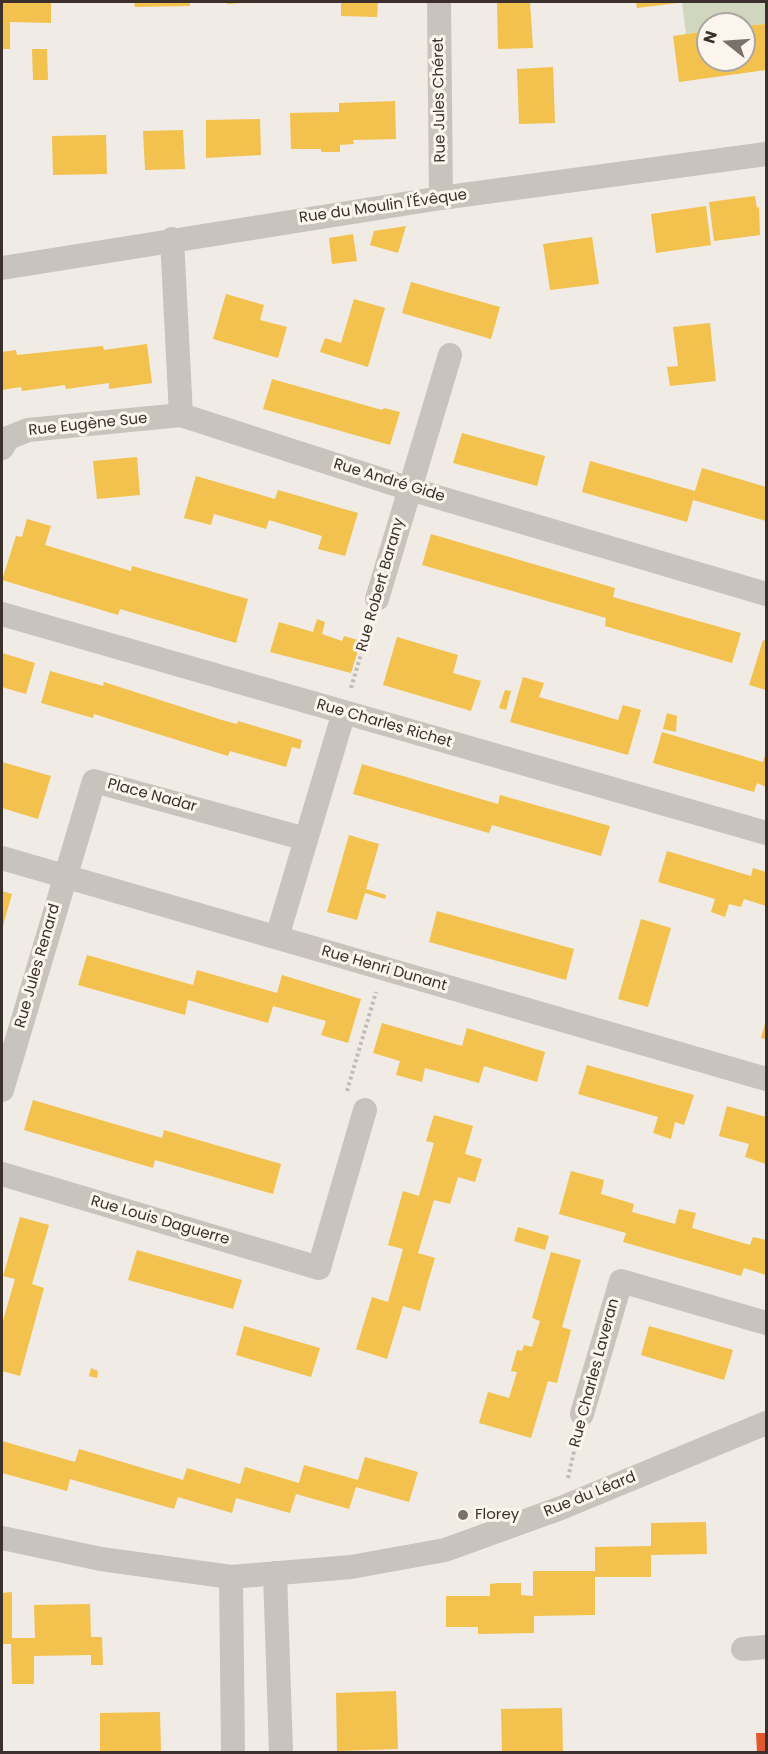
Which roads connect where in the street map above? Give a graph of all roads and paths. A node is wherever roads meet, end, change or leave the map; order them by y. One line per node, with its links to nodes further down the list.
1 (439, 2): 3 (street, Rue Jules Chéret)
2 (766, 154): 3 (street, Rue du Moulin l'Évêque)
3 (441, 198): 4 (street, Rue du Moulin l'Évêque)
4 (172, 239): 5 (street, Rue du Moulin l'Évêque); 7 (street)
5 (2, 268)
6 (450, 355): 9 (street, Rue Robert Barany)
7 (181, 415): 8 (street, Rue Eugène Sue); 9 (street, Rue André Gide)
8 (2, 448)
9 (410, 489): 10 (street, Rue André Gide); 11 (street, Rue Robert Barany)
10 (766, 594)
11 (377, 599): 13 (path, Rue Robert Barany)
12 (2, 614): 13 (street, Rue Charles Richet)
13 (344, 712): 14 (street, Rue Charles Richet); 15 (street)
14 (766, 833)
15 (306, 839): 17 (street, Place Nadar); 18 (street)
16 (2, 858): 17 (street, Rue Henri Dunant)
17 (64, 877): 18 (street, Rue Henri Dunant); 21 (street, Rue Jules Renard)
18 (277, 938): 19 (street, Rue Henri Dunant)
19 (383, 968): 20 (street, Rue Henri Dunant); 22 (path)
20 (766, 1079)
21 (2, 1090)
22 (365, 1110): 23 (street, Rue Louis Daguerre)
23 (2, 1174)
24 (766, 1323): 25 (street, Rue Charles Laveran)
25 (582, 1414): 27 (path, Rue Charles Laveran)
26 (766, 1423): 27 (street, Rue du Léard)
27 (561, 1508): 29 (street, Rue du Léard)
28 (2, 1538): 30 (street, Rue du Léard)
29 (275, 1573): 30 (street, Rue du Léard); 32 (street)
30 (231, 1577): 31 (street)
31 (233, 1752)
32 (281, 1752)

